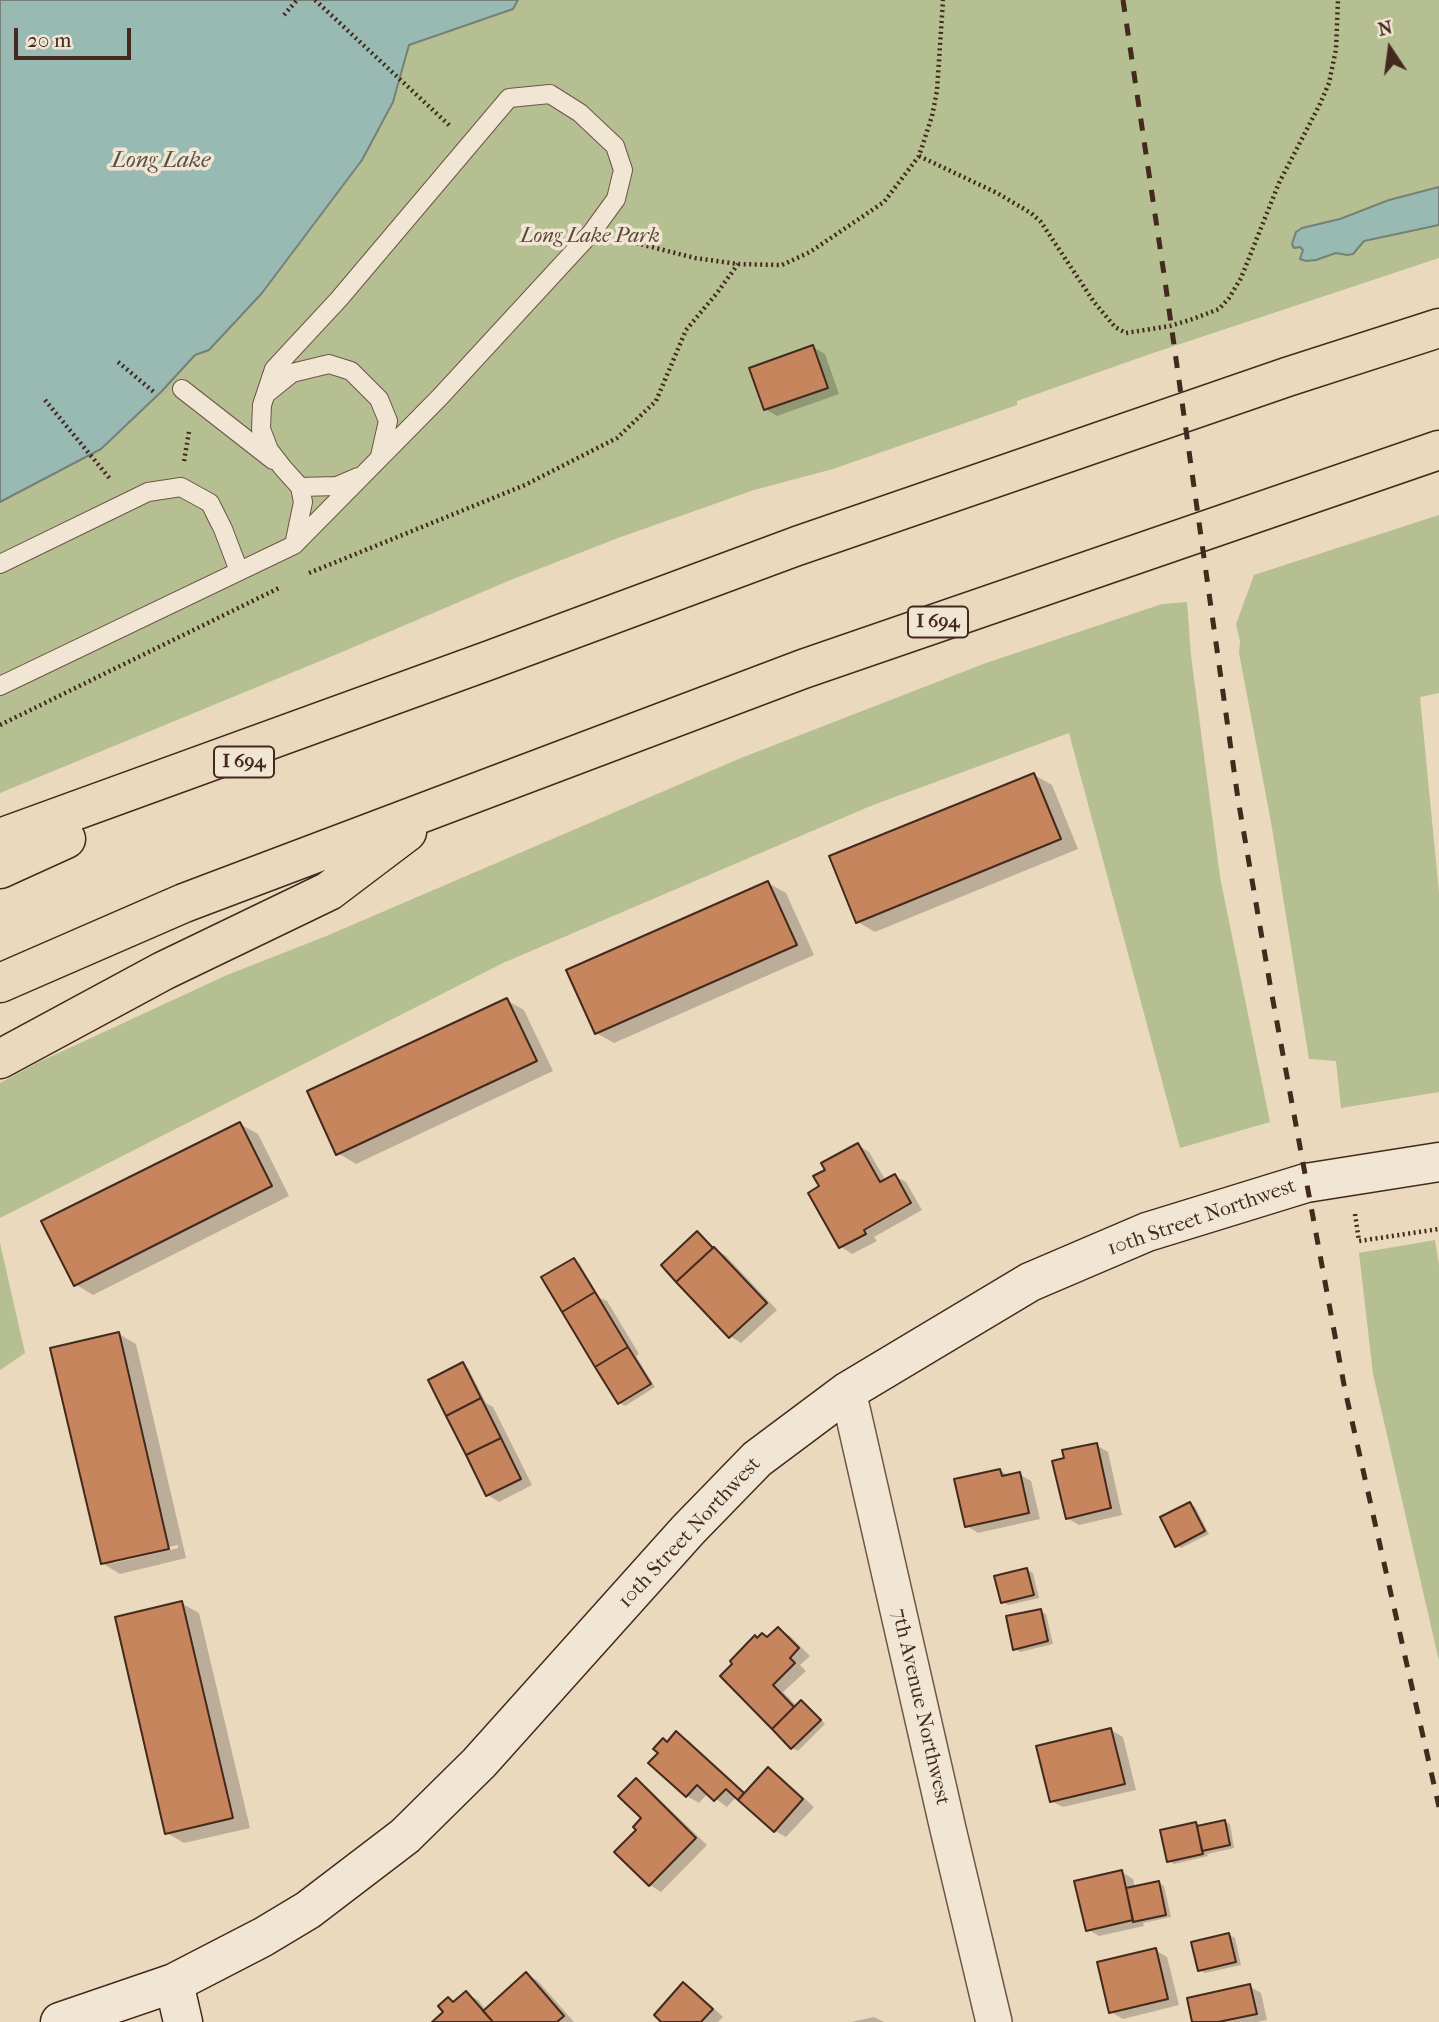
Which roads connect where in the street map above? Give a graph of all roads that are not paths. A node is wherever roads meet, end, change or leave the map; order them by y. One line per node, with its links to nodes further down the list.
1 (1439, 328): 11 (highway, I 694)
2 (182, 389): 6 (lane)
3 (264, 396): 5 (lane); 5 (lane); 6 (lane)
4 (1439, 450): 13 (highway, I 694)
5 (380, 458): 7 (lane); 8 (lane)
6 (283, 468): 7 (lane)
7 (300, 487): 8 (lane)
8 (294, 545): 10 (lane)
9 (0, 564): 10 (lane)
10 (239, 571): 12 (lane)
11 (490, 660): 14 (highway); 15 (highway, I 694)
12 (0, 686)
13 (442, 805): 16 (highway, I 694); 17 (highway)
14 (0, 838)
15 (0, 869)
16 (0, 984)
17 (0, 1059)
18 (1439, 1162): 19 (street, 10th Street Northwest)
19 (848, 1391): 20 (street, 10th Street Northwest); 23 (street, 7th Avenue Northwest)
20 (174, 1983): 21 (street, 10th Street Northwest); 22 (street)
21 (60, 2022)
22 (183, 2022)
23 (994, 2022)

